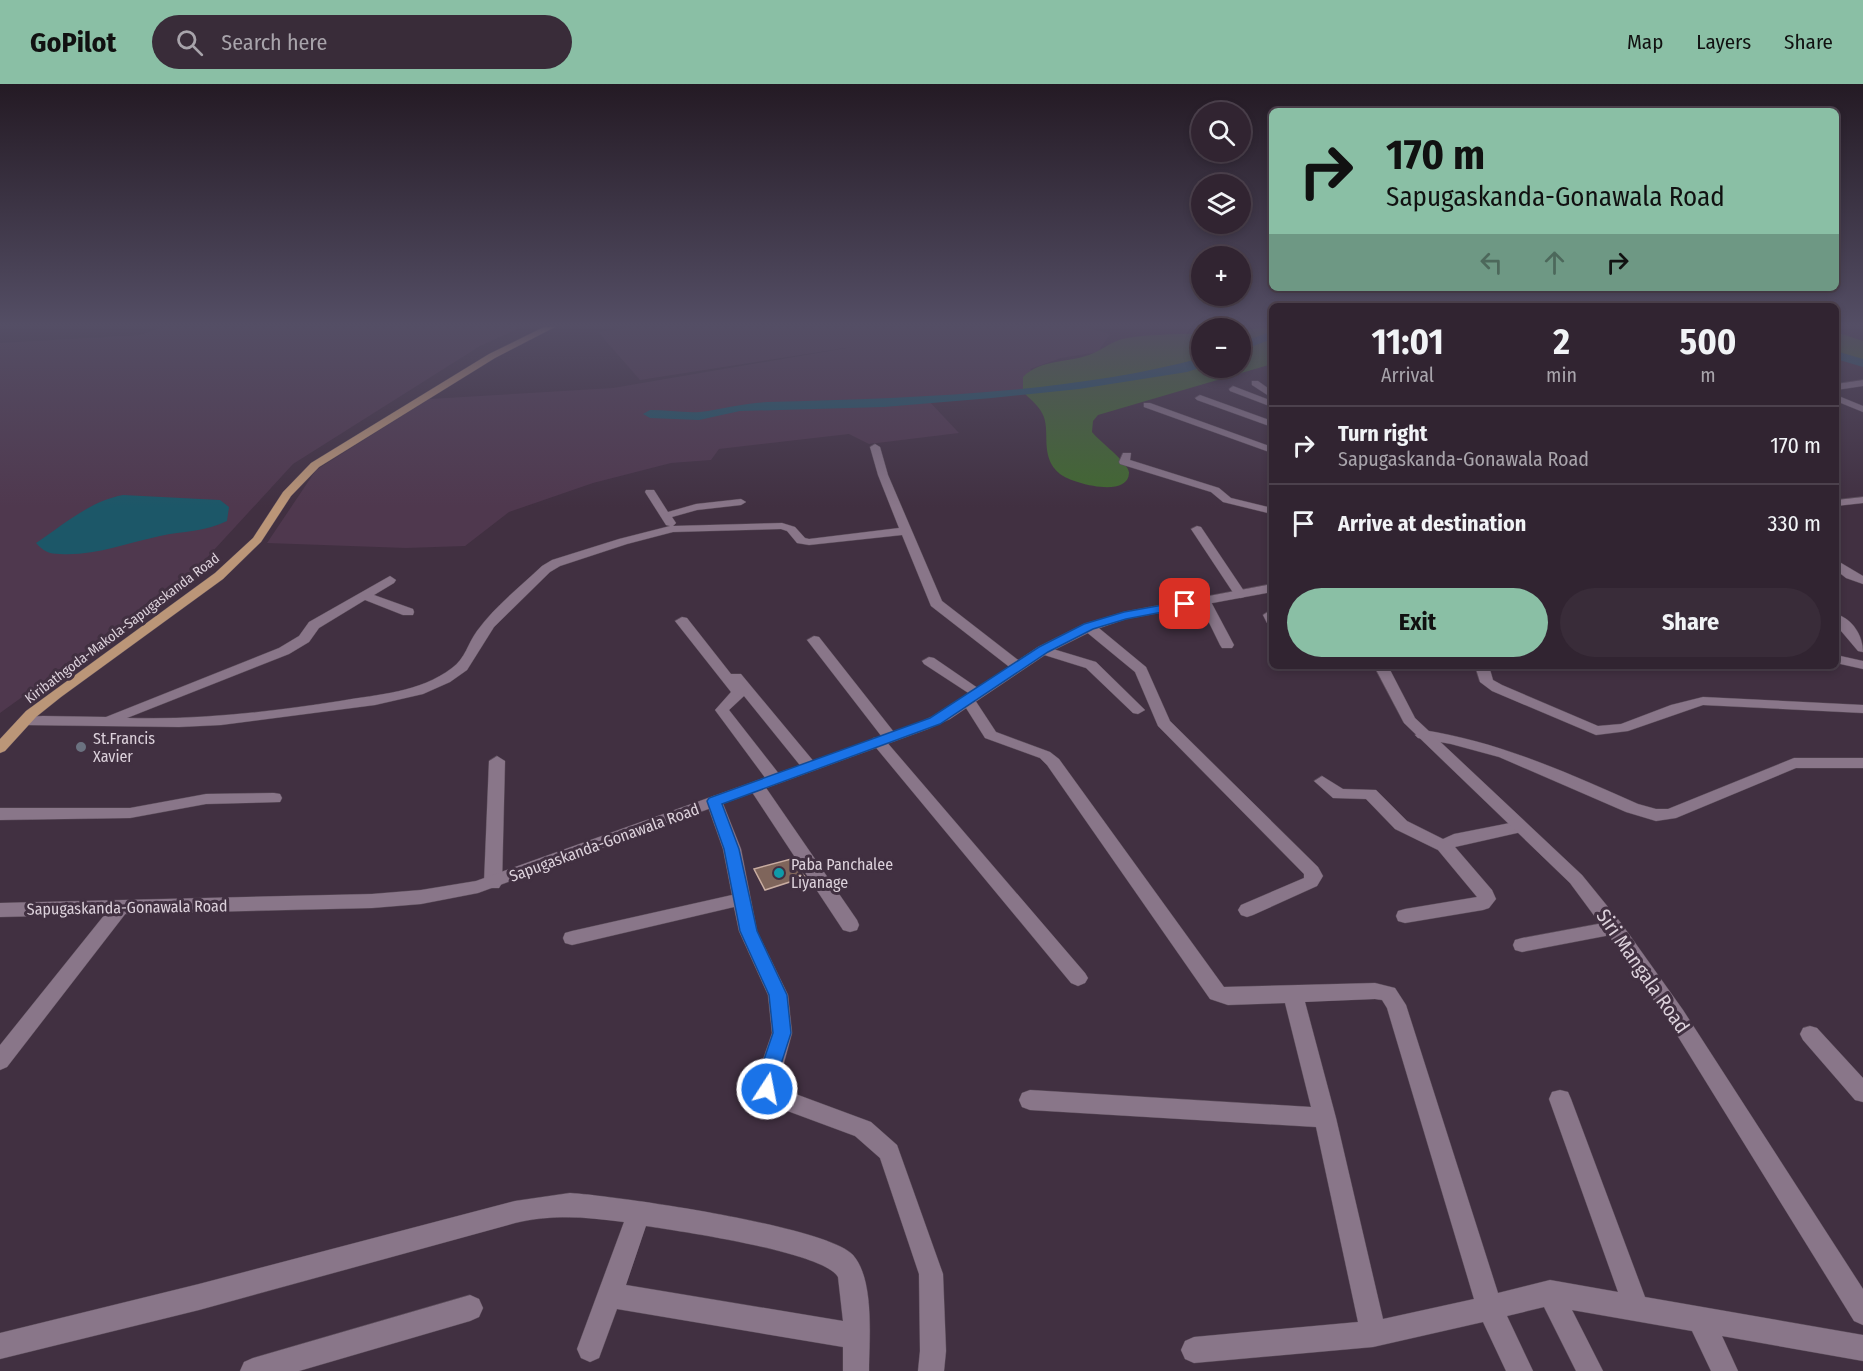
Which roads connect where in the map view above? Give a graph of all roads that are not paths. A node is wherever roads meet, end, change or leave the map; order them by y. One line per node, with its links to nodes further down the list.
1 (442, 387): 49 (main road, Kiribathgoda-Makola-Sapugaskanda Road)
2 (1233, 389): 5 (street)
3 (1200, 398): 8 (street)
4 (1839, 399): 7 (street)
5 (1269, 403)
6 (1147, 405): 10 (street)
7 (1863, 409)
8 (1269, 423)
9 (875, 447): 22 (street)
10 (1269, 449)
11 (1127, 455): 17 (street)
12 (651, 492): 19 (street)
13 (1863, 500): 15 (street)
14 (741, 502): 19 (street)
15 (1848, 502): 16 (street); 18 (street)
16 (1839, 503)
17 (1269, 509)
18 (1863, 510)
19 (665, 516): 20 (street)
20 (674, 529): 22 (street); 48 (street)
21 (1197, 529): 27 (street)
22 (907, 531): 42 (street)
23 (1839, 566): 25 (street)
24 (390, 580): 28 (street)
25 (1863, 580)
26 (1269, 589): 27 (street, Sapugaskanda-Gonawala Road)
27 (1240, 594): 29 (street, Sapugaskanda-Gonawala Road)
28 (364, 595): 30 (street); 48 (street)
29 (1204, 600): 33 (street, Sapugaskanda-Gonawala Road); 35 (street)
30 (408, 612)
31 (1839, 620): 36 (street)
32 (682, 621): 56 (street)
33 (1089, 627): 37 (street, Sapugaskanda-Gonawala Road); 68 (street)
34 (814, 640): 51 (street)
35 (1227, 645)
36 (1863, 648)
37 (1043, 650): 42 (street, Sapugaskanda-Gonawala Road); 46 (street)
38 (717, 654): 55 (street)
39 (1839, 660): 41 (street)
40 (929, 661): 45 (street)
41 (1863, 665)
42 (1017, 666): 45 (street, Sapugaskanda-Gonawala Road)
43 (1383, 669): 50 (street, Siri Mangala Road)
44 (1483, 669): 47 (street)
45 (973, 696): 51 (street, Sapugaskanda-Gonawala Road); 75 (street)
46 (1138, 710)
47 (1863, 710)
48 (106, 721): 49 (street)
49 (24, 722): 52 (main road, Kiribathgoda-Makola-Sapugaskanda Road)
50 (1423, 735): 54 (street); 62 (street, Siri Mangala Road)
51 (884, 738): 55 (street, Sapugaskanda-Gonawala Road); 74 (street)
52 (0, 748)
53 (497, 760): 64 (street)
54 (1863, 763)
55 (809, 766): 56 (street, Sapugaskanda-Gonawala Road)
56 (775, 779): 58 (street, Sapugaskanda-Gonawala Road)
57 (1322, 781): 63 (street)
58 (756, 786): 60 (street, Sapugaskanda-Gonawala Road); 70 (street)
59 (274, 798): 61 (street)
60 (714, 801): 64 (street, Sapugaskanda-Gonawala Road); 65 (street)
61 (0, 814)
62 (1520, 827): 63 (street); 71 (street, Siri Mangala Road)
63 (1444, 846): 69 (street)
64 (493, 882): 66 (street, Sapugaskanda-Gonawala Road)
65 (742, 899): 72 (street); 98 (street)
66 (120, 908): 67 (street, Sapugaskanda-Gonawala Road); 77 (street)
67 (0, 910)
68 (1247, 910)
69 (1405, 916)
70 (850, 925)
71 (1614, 928): 73 (street); 88 (street, Siri Mangala Road)
72 (572, 938)
73 (1522, 945)
74 (1078, 978)
75 (1293, 996): 81 (street); 87 (street)
76 (1810, 1034): 78 (street)
77 (0, 1061)
78 (1863, 1093)
79 (1560, 1099): 85 (street)
80 (1030, 1100): 81 (street)
81 (1325, 1118): 90 (street)
82 (639, 1213): 84 (street); 91 (street); 92 (street)
83 (1550, 1293): 85 (street); 87 (street); 100 (street)
84 (611, 1295): 91 (street); 94 (street)
85 (1636, 1306): 89 (street)
86 (471, 1308): 96 (street)
87 (1490, 1308): 90 (street); 99 (street)
88 (1863, 1312)
89 (1699, 1318): 93 (street); 101 (street)
90 (1372, 1334): 95 (street)
91 (855, 1336): 97 (street)
92 (0, 1346)
93 (1863, 1348)
94 (590, 1349)
95 (1194, 1350)
96 (253, 1371)
97 (856, 1371)
98 (931, 1371)
99 (1520, 1371)
100 (1590, 1371)
101 (1725, 1371)

